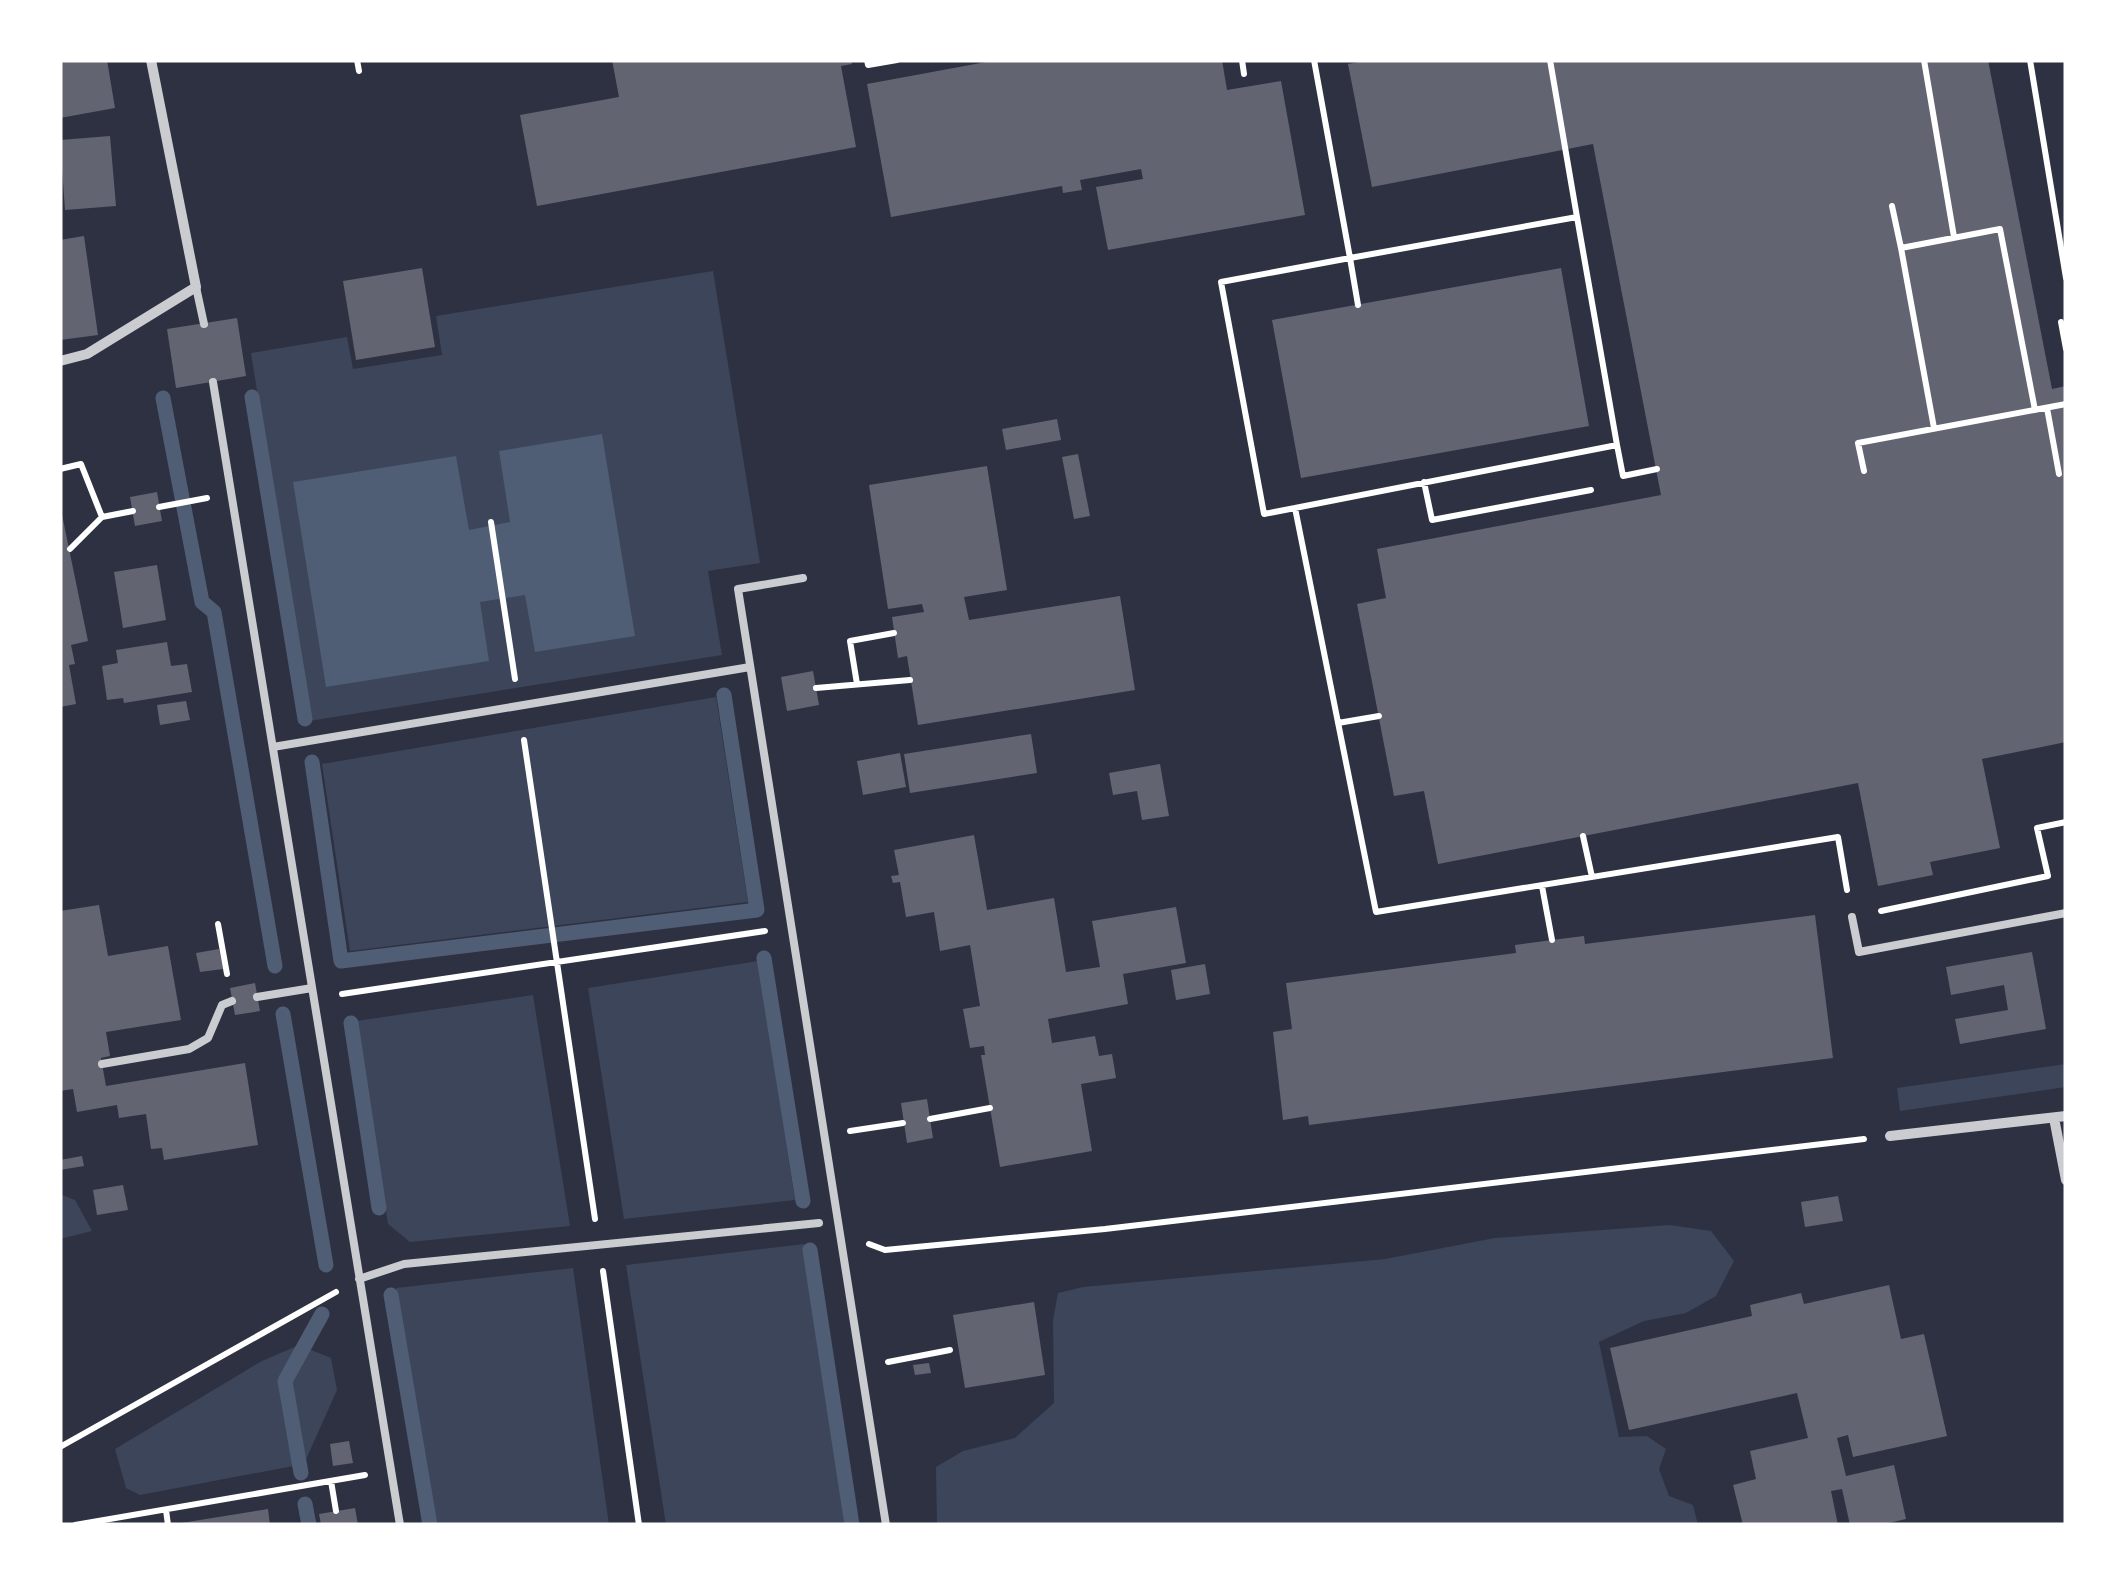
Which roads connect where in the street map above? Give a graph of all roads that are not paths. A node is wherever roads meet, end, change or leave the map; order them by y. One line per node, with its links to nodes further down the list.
1 (151, 60): 2 (street)
2 (196, 286): 3 (lane); 4 (street)
3 (204, 324)
4 (60, 361)
5 (213, 382): 8 (lane)
6 (803, 578): 7 (lane)
7 (750, 667): 8 (lane); 21 (lane)
8 (273, 747): 11 (lane)
9 (2066, 913): 10 (lane)
10 (1852, 917)
11 (313, 993): 12 (lane); 19 (lane)
12 (257, 997)
13 (232, 1001): 14 (lane)
14 (102, 1064)
15 (2060, 1117): 16 (street); 17 (street)
16 (1890, 1136)
17 (2066, 1180)
18 (819, 1223): 19 (lane)
19 (359, 1279): 20 (lane)
20 (400, 1525)
21 (886, 1525)

